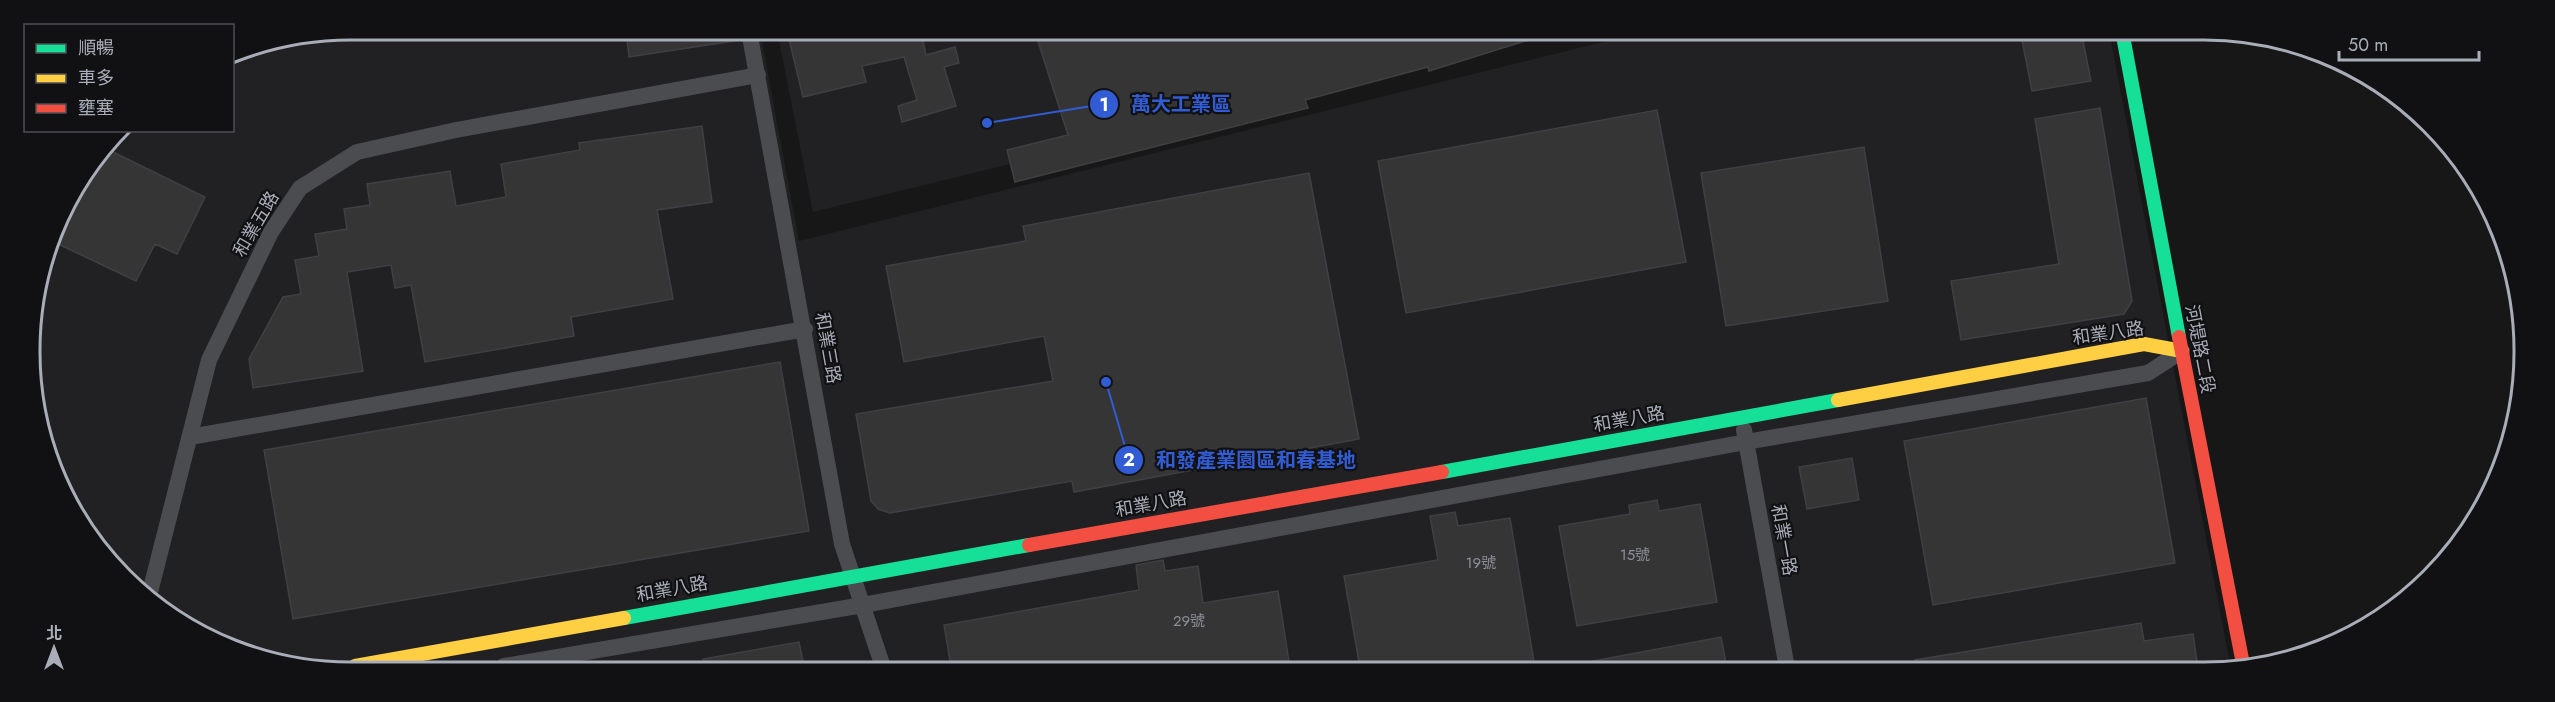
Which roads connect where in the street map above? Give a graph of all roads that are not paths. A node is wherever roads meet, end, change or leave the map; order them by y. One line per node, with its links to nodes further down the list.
1 (751, 40): 3 (street, 和業三路)
2 (2124, 40): 5 (street, 河堤路二段)
3 (758, 75): 4 (street, 和業三路); 7 (street, 和業五路)
4 (805, 329): 7 (street); 9 (street, 和業三路)
5 (2182, 351): 6 (street, 和業八路); 8 (street); 12 (street, 河堤路二段)
6 (1742, 418): 8 (street, 和業一路); 9 (street, 和業八路)
7 (190, 437): 10 (street, 和業五路)
8 (1746, 442): 11 (street); 16 (street, 和業一路)
9 (852, 576): 11 (street, 和業三路); 13 (street, 和業八路)
10 (151, 588)
11 (863, 604): 14 (street); 15 (street, 和業三路)
12 (2242, 659)
13 (377, 662)
14 (527, 662)
15 (881, 662)
16 (1786, 662)

